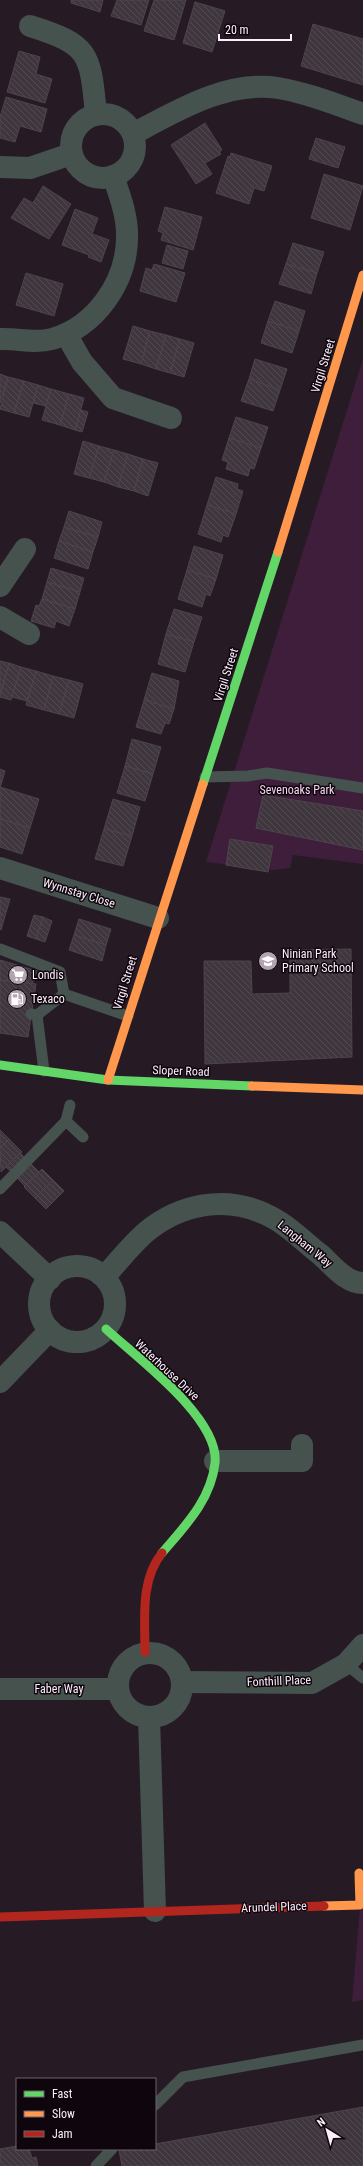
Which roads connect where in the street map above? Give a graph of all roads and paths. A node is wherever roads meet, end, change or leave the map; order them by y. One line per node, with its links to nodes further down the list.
1 (30, 26): 2 (street)
2 (96, 114): 4 (street); 5 (street)
3 (363, 114): 4 (street)
4 (133, 134): 7 (street)
5 (72, 154): 6 (street); 7 (street)
6 (0, 167)
7 (113, 176): 9 (street)
8 (363, 275): 16 (street, Virgil Street)
9 (66, 334): 10 (street); 11 (street)
10 (0, 339)
11 (171, 418)
12 (25, 549): 13 (street)
13 (0, 586)
14 (0, 617): 15 (street)
15 (29, 634)
16 (205, 777): 17 (lane); 19 (street, Virgil Street)
17 (363, 788)
18 (0, 868): 19 (street, Wynnstay Close)
19 (158, 918): 22 (street, Virgil Street)
20 (0, 949): 21 (lane)
21 (64, 994): 22 (lane); 24 (lane)
22 (128, 1016): 25 (street, Virgil Street)
23 (0, 1065): 24 (street, Sloper Road)
24 (44, 1072): 25 (street, Sloper Road)
25 (108, 1080): 26 (street, Sloper Road)
26 (363, 1090)
27 (70, 1105): 28 (lane)
28 (66, 1120): 29 (lane); 30 (lane)
29 (83, 1137)
30 (0, 1189)
31 (0, 1232): 33 (street)
32 (105, 1276): 33 (street); 34 (street, Langham Way); 35 (street)
33 (50, 1279): 36 (street)
34 (363, 1283)
35 (106, 1329): 36 (street); 39 (street, Waterhouse Drive)
36 (50, 1330): 37 (street)
37 (0, 1382)
38 (302, 1445): 39 (street)
39 (215, 1461): 41 (street, Waterhouse Drive)
40 (363, 1646): 42 (street, Fonthill Place)
41 (145, 1652): 44 (street); 46 (street)
42 (346, 1664): 43 (lane); 44 (street, Fonthill Place)
43 (363, 1678)
44 (182, 1682): 47 (street)
45 (0, 1689): 46 (street, Faber Way)
46 (117, 1689): 47 (street)
47 (149, 1717): 50 (street)
48 (359, 1872): 49 (street, Arundel Place)
49 (362, 1905): 50 (street, Arundel Place)
50 (155, 1911): 51 (street, Arundel Place)
51 (0, 1917)
52 (363, 2045): 53 (lane)
53 (156, 2104)
54 (111, 2150): 55 (lane)
55 (96, 2166)

